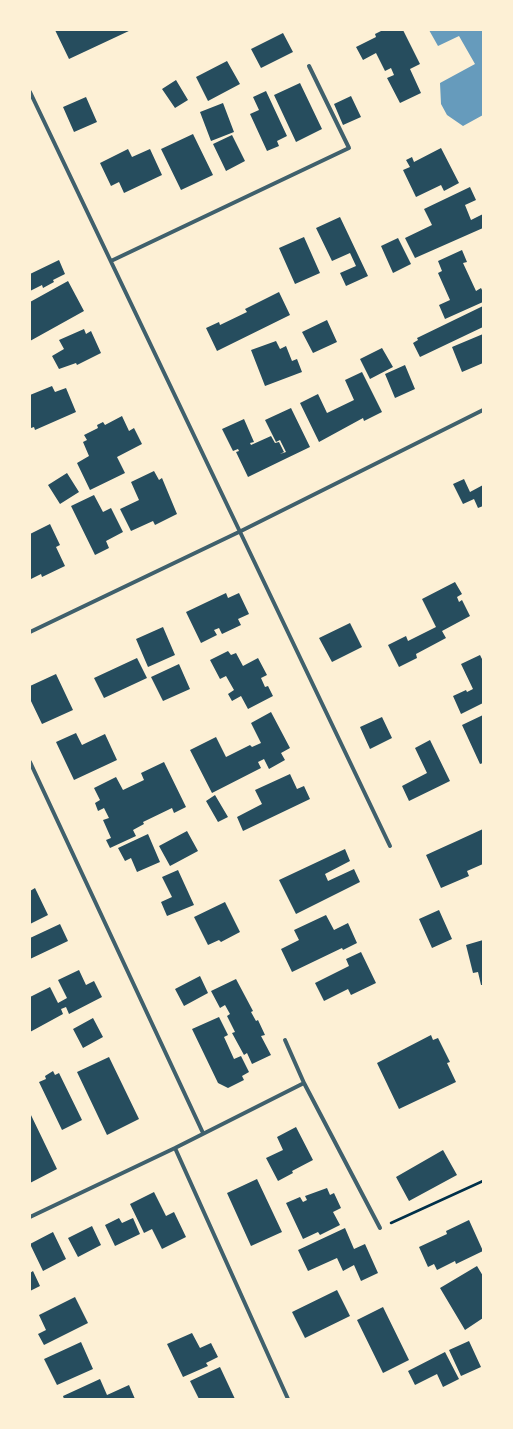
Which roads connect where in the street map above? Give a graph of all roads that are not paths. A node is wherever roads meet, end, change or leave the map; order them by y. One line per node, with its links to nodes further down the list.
1 (309, 66): 3 (street)
2 (30, 92): 3 (street)
3 (111, 261): 5 (street)
4 (483, 410): 5 (street)
5 (241, 531): 6 (street); 8 (street)
6 (30, 632)
7 (30, 762): 11 (street)
8 (390, 846)
9 (285, 1040): 10 (street)
10 (304, 1083): 11 (street); 14 (street)
11 (203, 1134): 12 (street)
12 (174, 1148): 13 (street); 15 (street)
13 (30, 1217)
14 (380, 1228)
15 (288, 1399)

